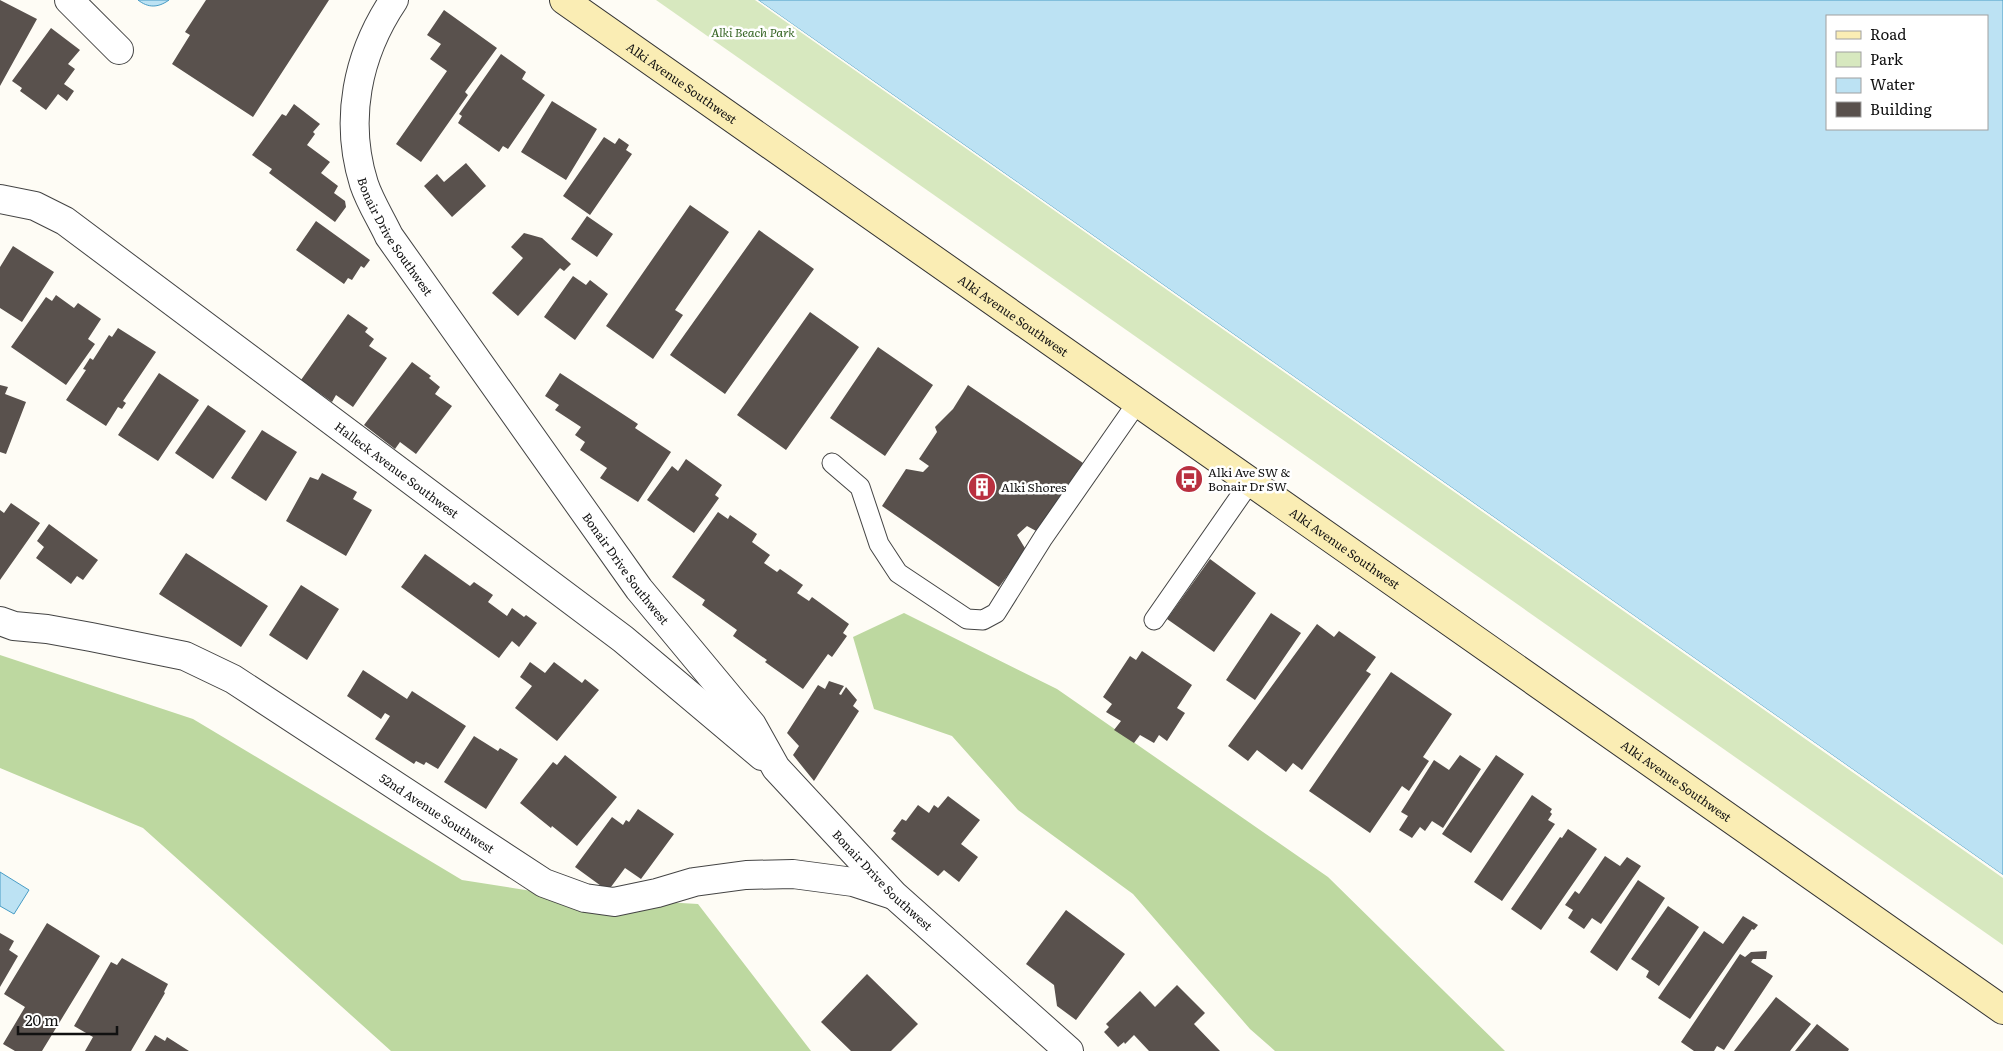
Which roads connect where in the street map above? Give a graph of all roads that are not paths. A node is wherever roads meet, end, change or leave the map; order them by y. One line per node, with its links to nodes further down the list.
1 (69, 0): 4 (street)
2 (394, 0): 11 (street, Bonair Drive Southwest)
3 (564, 0): 6 (main road, Alki Avenue Southwest)
4 (119, 50)
5 (0, 199): 11 (street, Halleck Avenue Southwest)
6 (1137, 403): 7 (lane); 8 (main road, Alki Avenue Southwest)
7 (832, 462)
8 (1250, 482): 9 (lane); 13 (main road, Alki Avenue Southwest)
9 (1154, 620)
10 (0, 622): 12 (street, 52nd Avenue Southwest)
11 (776, 768): 12 (street, Bonair Drive Southwest)
12 (894, 895): 14 (street, Bonair Drive Southwest)
13 (2003, 1010)
14 (1070, 1051)

